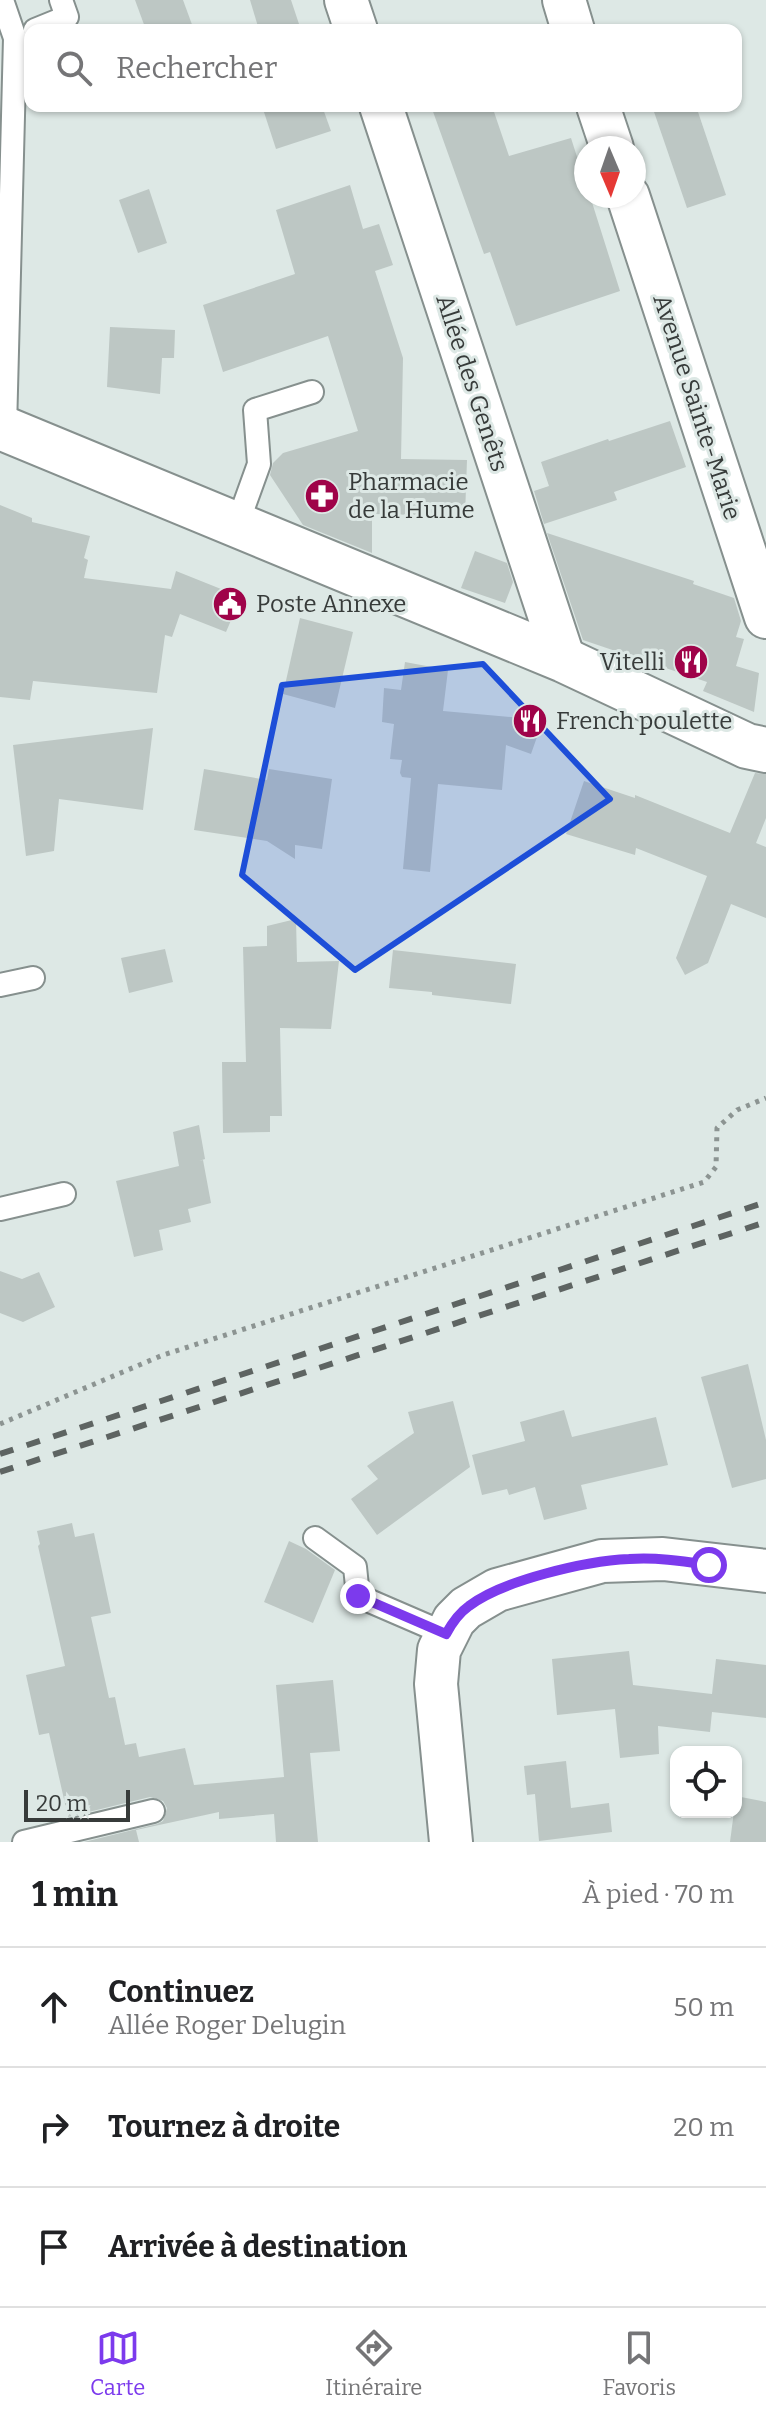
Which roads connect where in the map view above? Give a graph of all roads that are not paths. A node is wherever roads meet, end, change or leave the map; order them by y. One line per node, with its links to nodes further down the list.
1 (2, 0): 8 (lane)
2 (61, 0): 5 (lane)
3 (346, 0): 6 (street)
4 (564, 0): 7 (street)
5 (50, 24)
6 (354, 24)
7 (571, 24)
8 (24, 29)
9 (24, 81): 15 (lane)
10 (383, 112): 18 (street, Allée des Genêts)
11 (600, 112): 12 (street)
12 (608, 136)
13 (632, 208): 17 (street, Avenue Sainte-Marie)
14 (312, 392): 16 (lane)
15 (2, 437): 16 (main road); 20 (main road)
16 (237, 525): 18 (main road)
17 (766, 617)
18 (564, 660): 19 (main road)
19 (766, 750)
20 (766, 775)
21 (33, 978): 22 (lane)
22 (0, 985)
23 (64, 1194): 24 (lane)
24 (0, 1209)
25 (315, 1538): 27 (lane)
26 (766, 1571): 27 (street)
27 (446, 1634): 30 (street)
28 (153, 1811): 29 (lane)
29 (24, 1842)
30 (451, 1842)

